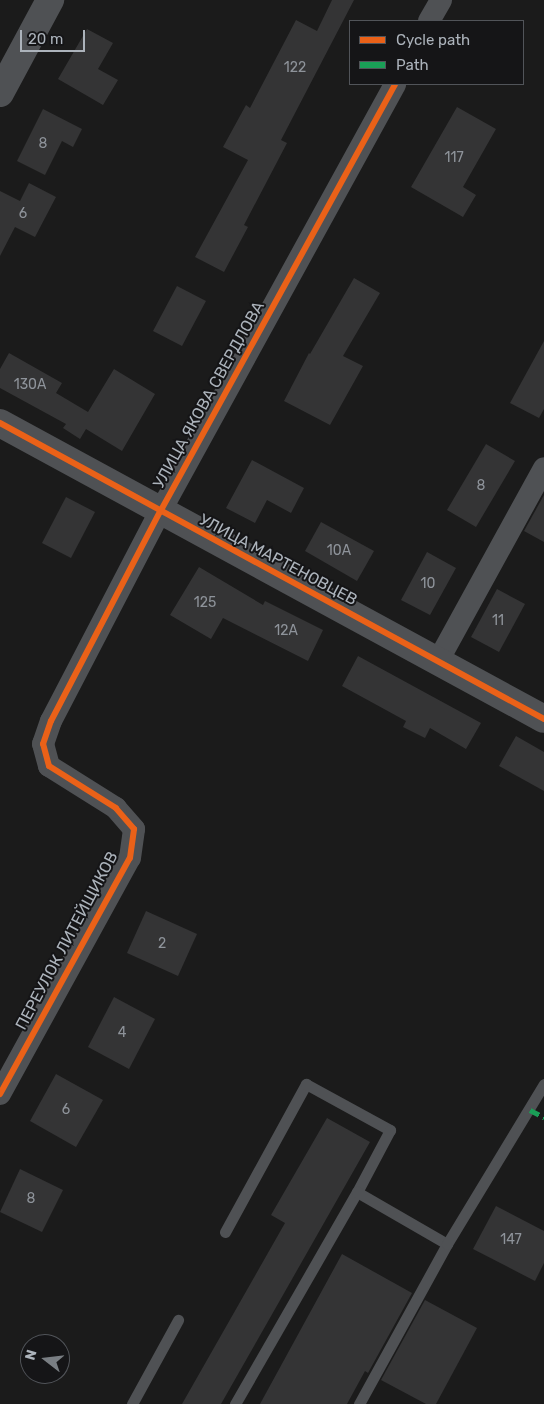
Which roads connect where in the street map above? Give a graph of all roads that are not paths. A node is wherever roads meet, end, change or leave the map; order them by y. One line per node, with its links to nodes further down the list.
1 (50, 0): 5 (street)
2 (441, 0): 3 (street)
3 (430, 20)
4 (394, 85): 8 (street, УЛИЦА ЯКОВА СВЕРДЛОВА)
5 (0, 93)
6 (0, 423): 8 (street, УЛИЦА МАРТЕНОВЦЕВ)
7 (544, 468): 9 (street)
8 (160, 512): 9 (street, УЛИЦА МАРТЕНОВЦЕВ); 11 (street, УЛИЦА ЯКОВА СВЕРДЛОВА)
9 (438, 661): 10 (street, УЛИЦА МАРТЕНОВЦЕВ)
10 (544, 719)
11 (51, 721): 13 (street, ПЕРЕУЛОК ЛИТЕЙЩИКОВ)
12 (544, 1084): 16 (lane)
13 (0, 1094)
14 (357, 1192): 15 (lane); 16 (lane); 19 (lane)
15 (225, 1232)
16 (447, 1244): 20 (lane)
17 (178, 1320): 18 (lane)
18 (132, 1404)
19 (235, 1404)
20 (360, 1404)

